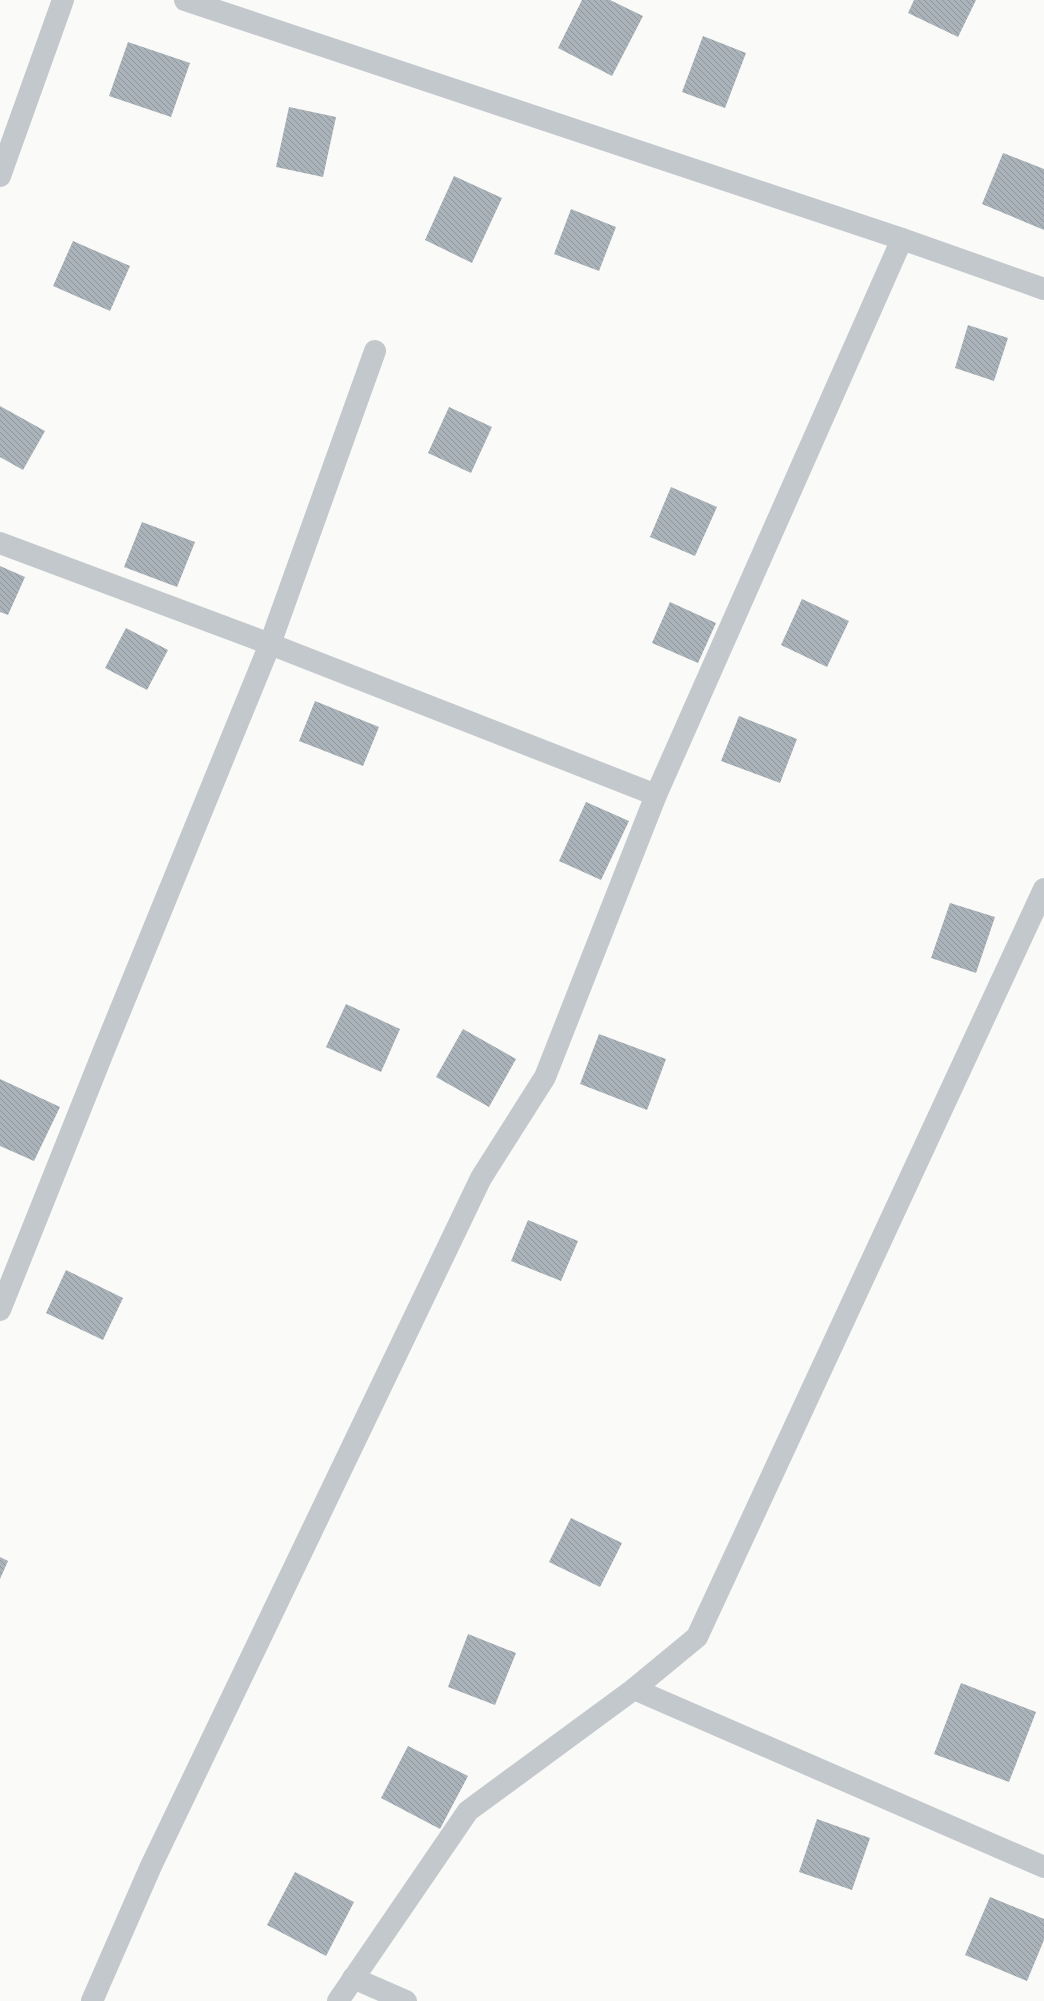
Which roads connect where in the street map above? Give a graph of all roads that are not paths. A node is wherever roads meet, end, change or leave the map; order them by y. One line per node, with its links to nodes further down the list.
1 (62, 0): 3 (street)
2 (185, 0): 4 (street)
3 (0, 176)
4 (902, 239): 5 (street); 9 (street)
5 (1044, 289)
6 (375, 351): 8 (street)
7 (0, 543): 8 (street)
8 (270, 644): 9 (street); 11 (street)
9 (656, 795): 15 (street)
10 (1044, 890): 12 (street)
11 (0, 1310)
12 (634, 1690): 13 (street); 14 (street)
13 (1044, 1867)
14 (353, 1978): 16 (street); 17 (street)
15 (92, 2001)
16 (338, 2001)
17 (406, 2001)

